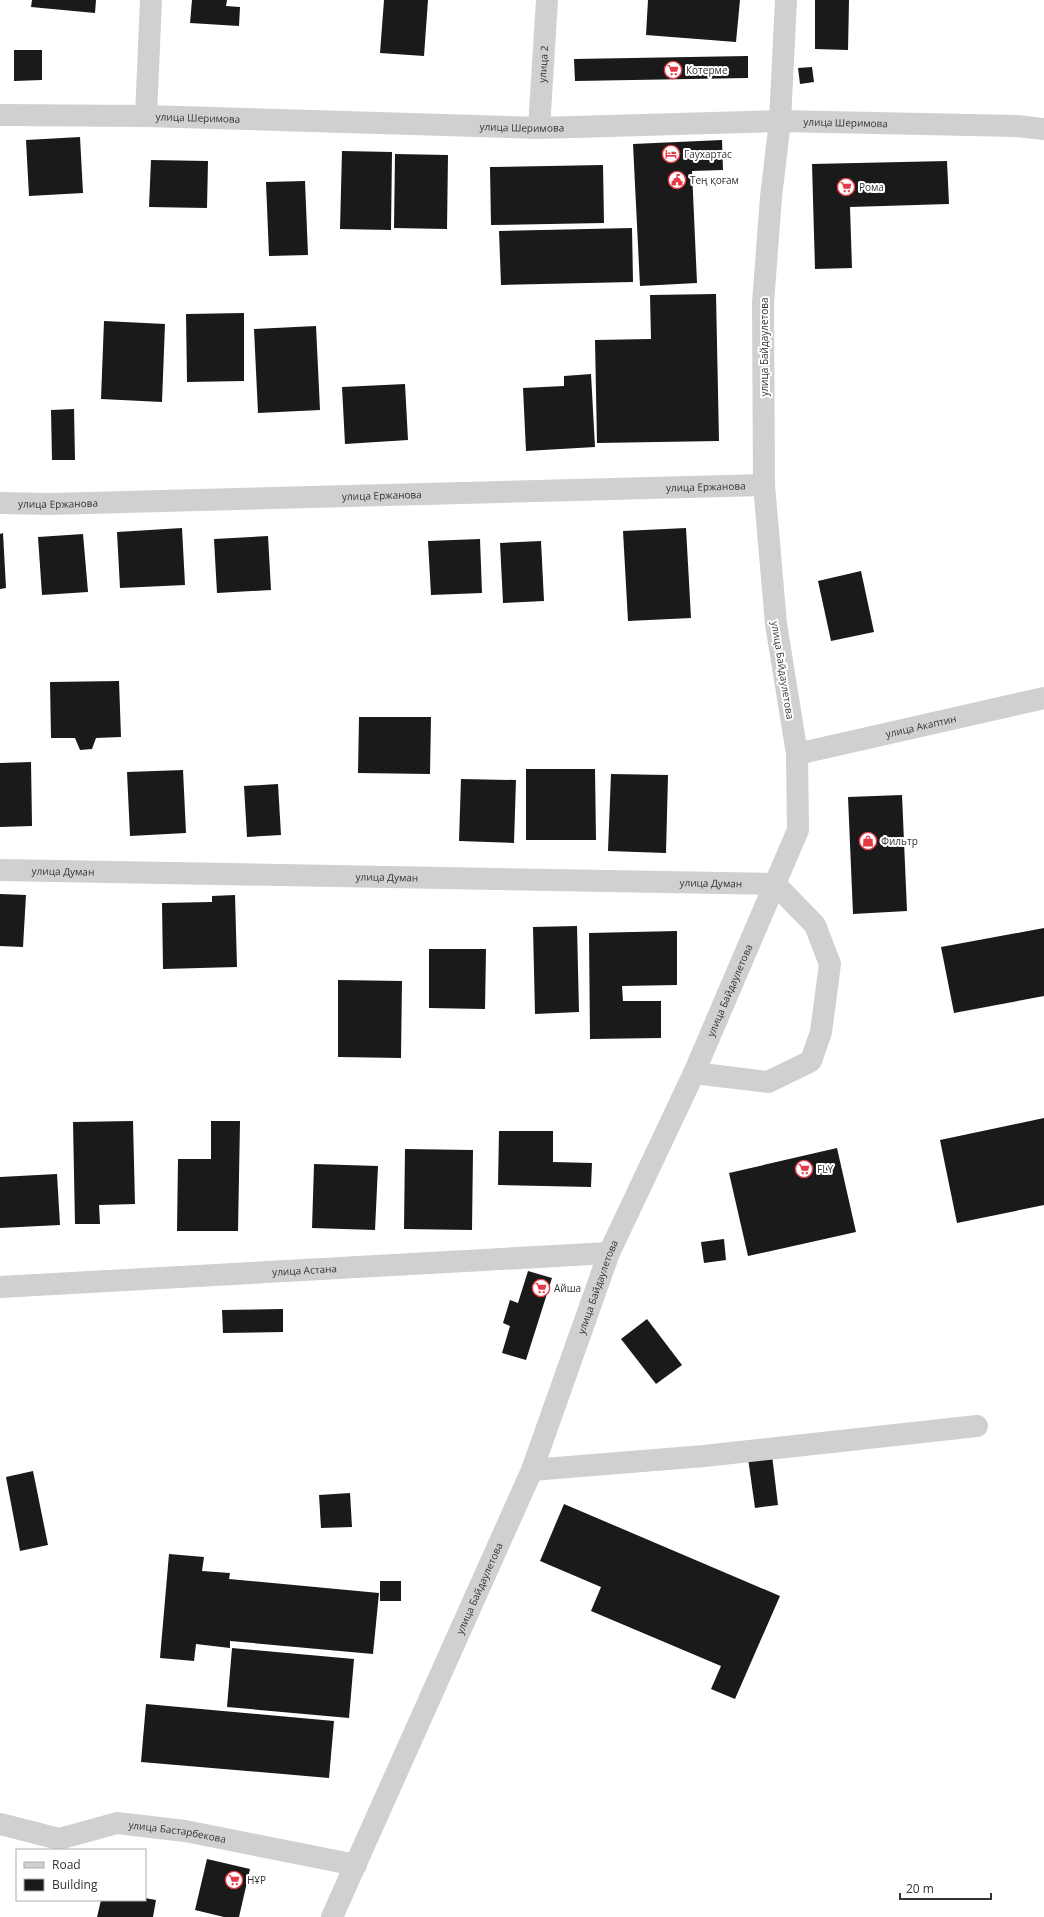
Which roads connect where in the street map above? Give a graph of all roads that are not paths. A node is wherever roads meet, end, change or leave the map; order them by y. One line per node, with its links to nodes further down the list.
1 (151, 0): 5 (street)
2 (547, 0): 7 (street, улица 2)
3 (786, 0): 6 (street, улица Байдаулетова)
4 (0, 115): 5 (street, улица Шеримова)
5 (146, 116): 7 (street, улица Шеримова)
6 (780, 121): 7 (street, улица Шеримова); 8 (street, улица Шеримова); 9 (street, улица Байдаулетова)
7 (539, 128)
8 (1044, 128)
9 (764, 485): 10 (street, улица Ержанова); 12 (street, улица Байдаулетова)
10 (0, 503)
11 (1044, 698): 12 (street, улица Акаптин)
12 (797, 754): 14 (street, улица Байдаулетова)
13 (0, 870): 14 (street, улица Думан)
14 (775, 884): 15 (street, улица Байдаулетова); 15 (street)
15 (694, 1073): 16 (street, улица Байдаулетова)
16 (610, 1253): 17 (street, улица Астана); 19 (street, улица Байдаулетова)
17 (0, 1287)
18 (977, 1426): 19 (street)
19 (532, 1470): 21 (street, улица Байдаулетова)
20 (0, 1824): 21 (street, улица Бастарбекова)
21 (356, 1865): 22 (street, улица Байдаулетова)
22 (332, 1917)

